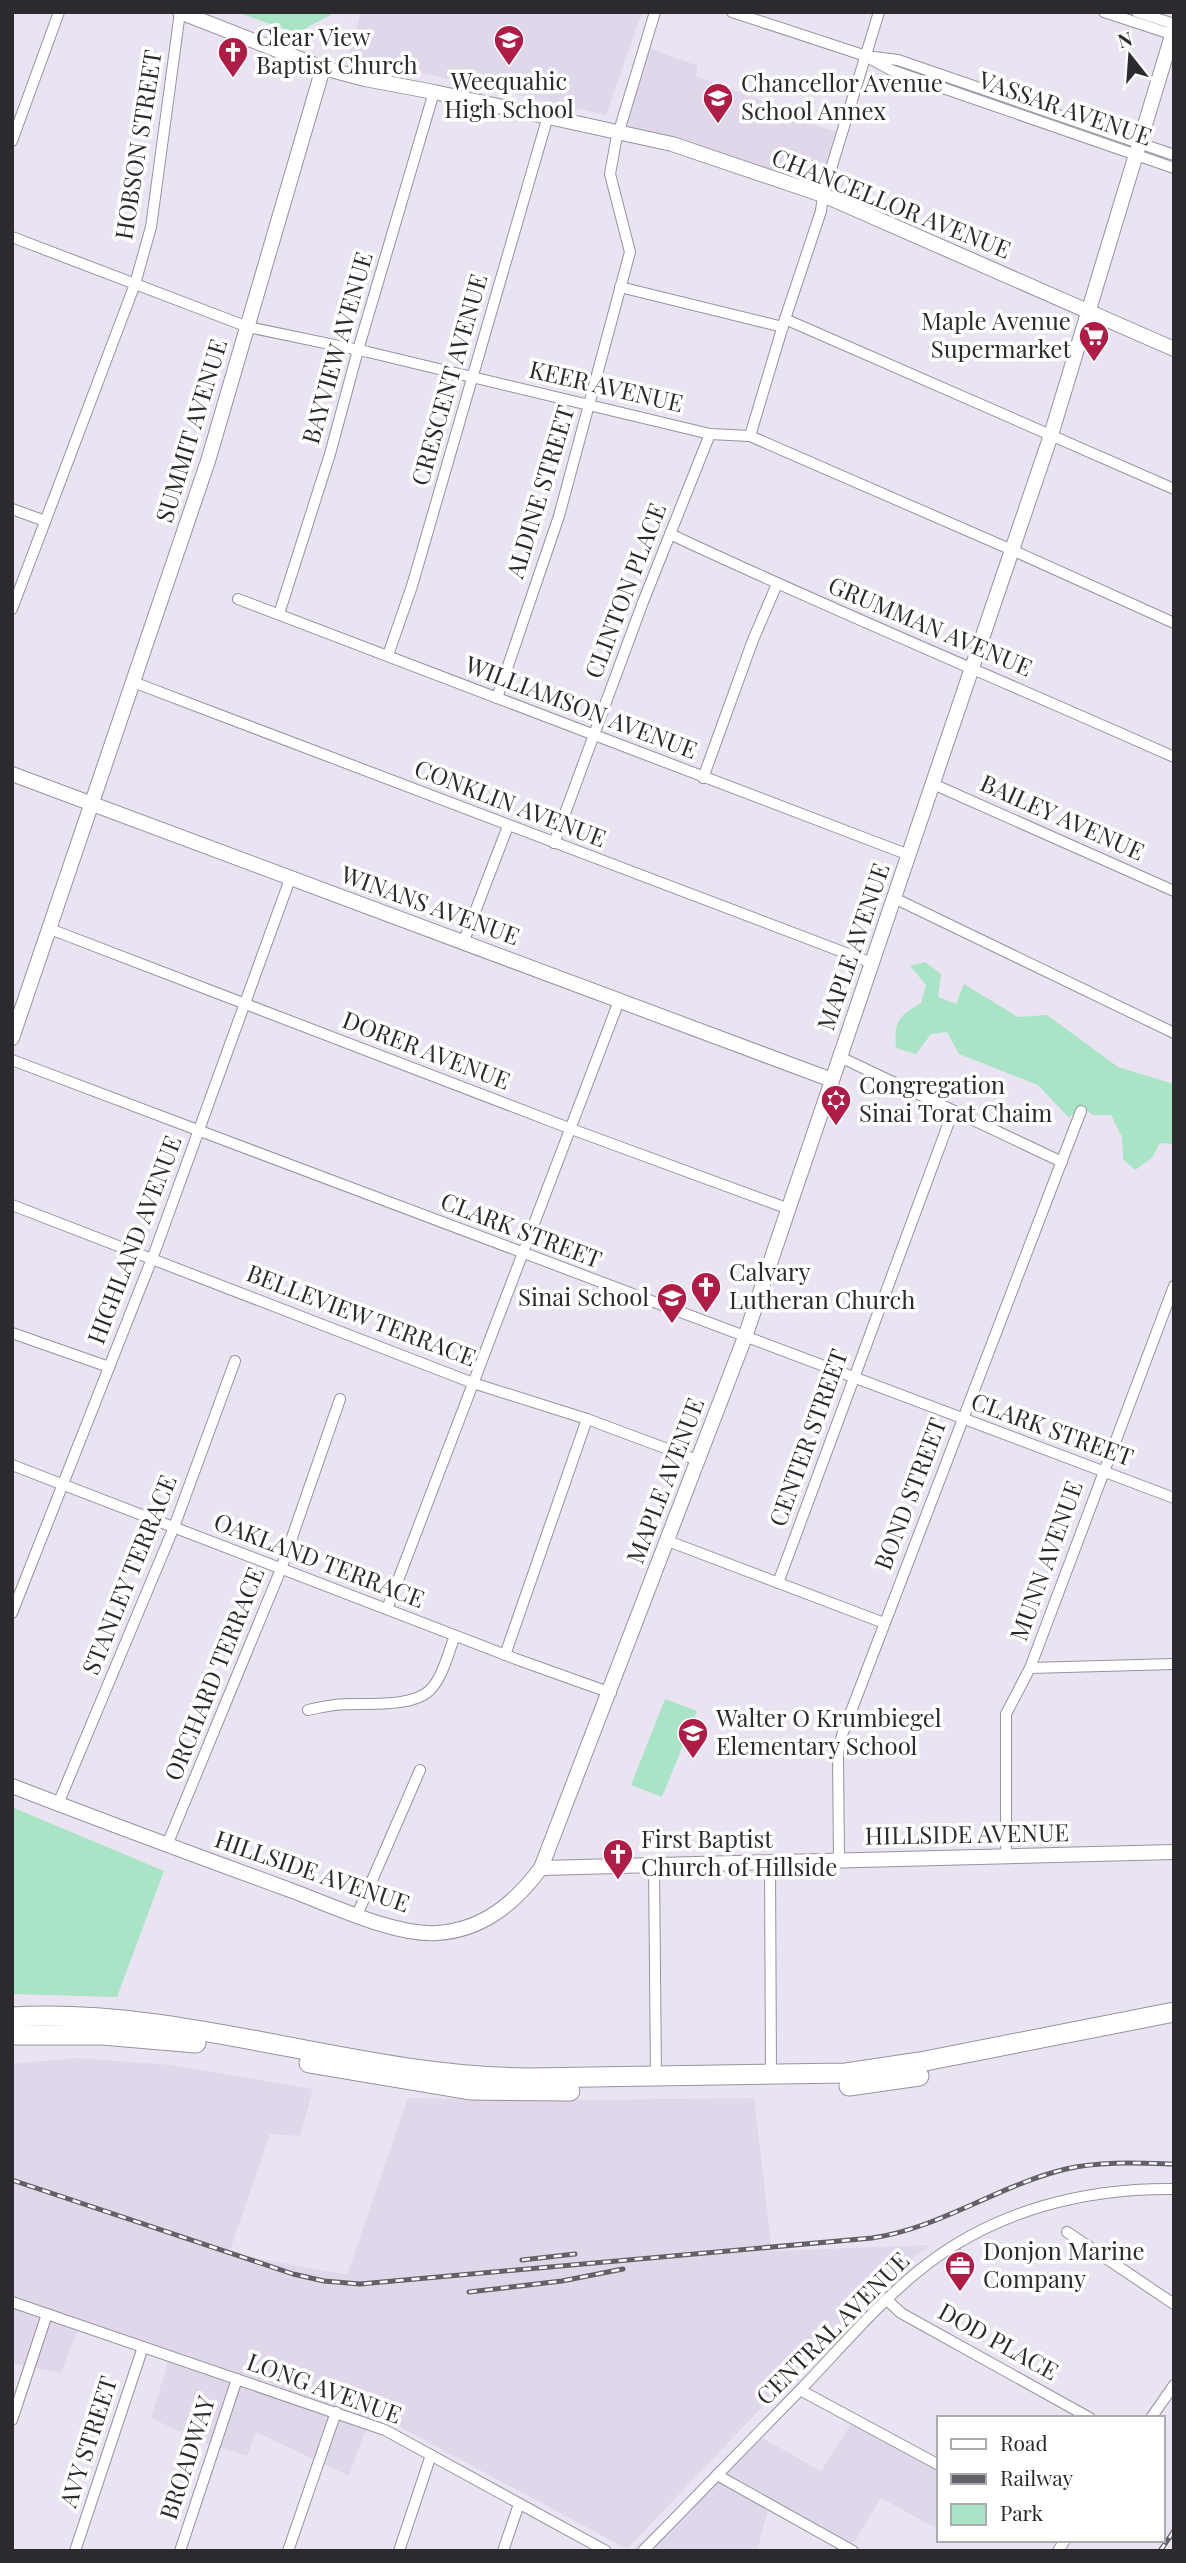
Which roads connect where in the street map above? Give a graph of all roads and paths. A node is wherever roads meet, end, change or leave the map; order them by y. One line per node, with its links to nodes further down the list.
1 (59, 12): 16 (street)
2 (180, 12): 10 (street, CHANCELLOR AVENUE); 22 (street, HOBSON STREET)
3 (655, 12): 15 (street, ALDINE STREET)
4 (732, 12): 9 (street, VASSAR AVENUE)
5 (879, 12): 9 (street)
6 (1104, 12): 8 (street)
7 (1137, 12): 8 (street)
8 (1173, 31): 17 (street, MAPLE AVENUE)
9 (866, 56): 12 (street, VASSAR AVENUE); 13 (street, VASSAR AVENUE); 20 (street)
10 (323, 68): 11 (street, CHANCELLOR AVENUE); 26 (street, SUMMIT AVENUE)
11 (434, 92): 14 (street, CHANCELLOR AVENUE); 28 (street, BAYVIEW AVENUE)
12 (1004, 97): 13 (street); 17 (street, VASSAR AVENUE)
13 (1000, 108): 17 (street, VASSAR AVENUE)
14 (548, 116): 15 (street, CHANCELLOR AVENUE); 29 (street, CRESCENT AVENUE)
15 (618, 132): 20 (street, CHANCELLOR AVENUE); 23 (street, ALDINE STREET)
16 (12, 141)
17 (1137, 150): 18 (street, VASSAR AVENUE); 19 (street, VASSAR AVENUE); 24 (street, MAPLE AVENUE)
18 (1174, 155)
19 (1174, 168)
20 (823, 195): 24 (street, CHANCELLOR AVENUE); 25 (street)
21 (12, 237): 22 (street, KEER AVENUE)
22 (135, 284): 26 (street, KEER AVENUE); 36 (street, HOBSON STREET)
23 (620, 287): 25 (street); 30 (street, ALDINE STREET)
24 (1088, 312): 27 (street, CHANCELLOR AVENUE); 32 (street, MAPLE AVENUE)
25 (784, 323): 32 (street); 33 (street)
26 (248, 327): 28 (street, KEER AVENUE); 46 (street, SUMMIT AVENUE)
27 (1174, 349)
28 (358, 350): 29 (street, KEER AVENUE); 42 (street, BAYVIEW AVENUE)
29 (472, 377): 30 (street, KEER AVENUE); 44 (street, CRESCENT AVENUE)
30 (589, 404): 31 (street, KEER AVENUE); 47 (street, ALDINE STREET)
31 (710, 433): 33 (street, KEER AVENUE); 37 (street, CLINTON PLACE)
32 (1051, 435): 34 (street); 38 (street, MAPLE AVENUE)
33 (750, 436): 38 (street, KEER AVENUE)
34 (1174, 489)
35 (12, 509): 36 (street)
36 (45, 521): 41 (street, HOBSON STREET)
37 (670, 534): 39 (street, GRUMMAN AVENUE); 48 (street, CLINTON PLACE)
38 (1012, 550): 43 (street, KEER AVENUE); 45 (street, MAPLE AVENUE)
39 (777, 584): 45 (street, GRUMMAN AVENUE); 51 (street)
40 (238, 599): 42 (street, WILLIAMSON AVENUE)
41 (12, 609)
42 (279, 614): 44 (street, WILLIAMSON AVENUE)
43 (1174, 623)
44 (388, 655): 47 (street, WILLIAMSON AVENUE)
45 (973, 667): 49 (street, GRUMMAN AVENUE); 52 (street, MAPLE AVENUE)
46 (133, 682): 53 (street, SUMMIT AVENUE); 54 (street, CONKLIN AVENUE)
47 (497, 698): 48 (street, WILLIAMSON AVENUE)
48 (595, 734): 51 (street, WILLIAMSON AVENUE); 55 (street, CLINTON PLACE)
49 (1174, 757)
50 (12, 774): 53 (street, WINANS AVENUE)
51 (703, 778): 56 (street, WILLIAMSON AVENUE)
52 (933, 784): 56 (street, MAPLE AVENUE); 58 (street, BAILEY AVENUE)
53 (90, 804): 57 (street, WINANS AVENUE); 60 (street, SUMMIT AVENUE)
54 (508, 827): 55 (street, CONKLIN AVENUE); 61 (street)
55 (554, 843): 62 (street, CONKLIN AVENUE)
56 (909, 855): 59 (street, MAPLE AVENUE)
57 (290, 879): 61 (street, WINANS AVENUE); 64 (street, HIGHLAND AVENUE)
58 (1174, 891)
59 (894, 898): 62 (street, MAPLE AVENUE); 65 (street)
60 (50, 929): 64 (street, DORER AVENUE); 66 (street, SUMMIT AVENUE)
61 (463, 943): 63 (street, WINANS AVENUE)
62 (872, 963): 67 (street, MAPLE AVENUE)
63 (619, 1001): 69 (street, WINANS AVENUE); 72 (street)
64 (245, 1004): 72 (street, DORER AVENUE); 73 (street, HIGHLAND AVENUE)
65 (1174, 1033)
66 (12, 1038)
67 (840, 1057): 69 (street, MAPLE AVENUE); 70 (street)
68 (12, 1060): 73 (street, CLARK STREET)
69 (832, 1080): 76 (street, MAPLE AVENUE)
70 (953, 1111): 74 (street); 84 (street, CENTER STREET)
71 (1081, 1111): 74 (street, BOND STREET)
72 (570, 1129): 76 (street, DORER AVENUE); 77 (street)
73 (199, 1130): 77 (street, CLARK STREET); 78 (street, HIGHLAND AVENUE)
74 (1062, 1162): 88 (street, BOND STREET)
75 (12, 1205): 78 (street, BELLEVIEW TERRACE)
76 (789, 1209): 81 (street, MAPLE AVENUE)
77 (522, 1254): 81 (street, CLARK STREET); 85 (street)
78 (151, 1260): 83 (street, HIGHLAND AVENUE); 85 (street, BELLEVIEW TERRACE)
79 (1174, 1286): 91 (street, MUNN AVENUE)
80 (12, 1333): 83 (street)
81 (746, 1337): 84 (street, CLARK STREET); 89 (street, MAPLE AVENUE)
82 (235, 1360): 94 (street, STANLEY TERRACE)
83 (109, 1367): 92 (street, HIGHLAND AVENUE)
84 (854, 1378): 88 (street, CLARK STREET); 97 (street, CENTER STREET)
85 (473, 1383): 87 (street, BELLEVIEW TERRACE); 98 (street)
86 (340, 1399): 96 (street, ORCHARD TERRACE)
87 (587, 1419): 89 (street, BELLEVIEW TERRACE); 102 (street)
88 (962, 1419): 91 (street, CLARK STREET); 100 (street, BOND STREET)
89 (697, 1460): 95 (street, MAPLE AVENUE)
90 (12, 1465): 92 (street, OAKLAND TERRACE)
91 (1103, 1472): 93 (street, CLARK STREET); 104 (street, MUNN AVENUE)
92 (63, 1485): 94 (street, OAKLAND TERRACE); 99 (street, HIGHLAND AVENUE)
93 (1174, 1498)
94 (174, 1527): 96 (street, OAKLAND TERRACE); 109 (street, STANLEY TERRACE)
95 (667, 1541): 97 (street); 105 (street, MAPLE AVENUE)
96 (281, 1569): 98 (street, OAKLAND TERRACE); 110 (street, ORCHARD TERRACE)
97 (778, 1583): 100 (street)
98 (387, 1609): 101 (street, OAKLAND TERRACE)
99 (12, 1612)
100 (884, 1623): 113 (street, BOND STREET)
101 (455, 1636): 102 (street, OAKLAND TERRACE); 106 (street)
102 (505, 1655): 105 (street, OAKLAND TERRACE)
103 (1174, 1664): 104 (street)
104 (1030, 1668): 112 (street, MUNN AVENUE)
105 (611, 1693): 116 (street, MAPLE AVENUE)
106 (308, 1710)
107 (420, 1770): 117 (street)
108 (12, 1786): 109 (street, HILLSIDE AVENUE)
109 (58, 1804): 110 (street, HILLSIDE AVENUE)
110 (167, 1845): 117 (street, HILLSIDE AVENUE)
111 (1174, 1852): 112 (street, HILLSIDE AVENUE)
112 (1006, 1857): 113 (street, HILLSIDE AVENUE)
113 (839, 1861): 114 (street, HILLSIDE AVENUE)
114 (770, 1862): 115 (street, HILLSIDE AVENUE); 122 (street)
115 (654, 1865): 116 (street, HILLSIDE AVENUE); 123 (street)
116 (541, 1868): 117 (street, HILLSIDE AVENUE)
117 (357, 1915)
118 (1174, 2012): 122 (highway)
119 (12, 2017): 123 (highway)
120 (1174, 2026): 121 (highway)
121 (12, 2035)
122 (771, 2076): 123 (highway)
123 (656, 2077)
124 (1173, 2189): 126 (street, CENTRAL AVENUE)
125 (1068, 2232): 128 (street)
126 (887, 2300): 133 (street, CENTRAL AVENUE); 135 (street, DOD PLACE)
127 (12, 2302): 129 (street, LONG AVENUE)
128 (1174, 2304)
129 (47, 2314): 130 (street, LONG AVENUE); 137 (street)
130 (143, 2347): 131 (street, LONG AVENUE); 142 (street, AVY STREET)
131 (236, 2379): 134 (street, LONG AVENUE); 143 (street, BROADWAY)
132 (1174, 2385): 136 (street)
133 (800, 2390): 139 (street); 140 (street, CENTRAL AVENUE)
134 (336, 2412): 138 (street, LONG AVENUE); 144 (street)
135 (1086, 2416)
136 (1152, 2416)
137 (12, 2420)
138 (431, 2455): 141 (street, LONG AVENUE); 145 (street)
139 (937, 2464)
140 (717, 2475): 148 (street, CENTRAL AVENUE); 149 (street)
141 (519, 2504): 146 (street); 147 (street, LONG AVENUE)
142 (75, 2551)
143 (180, 2551)
144 (288, 2551)
145 (399, 2551)
146 (503, 2551)
147 (606, 2551)
148 (643, 2551)
149 (853, 2551)

